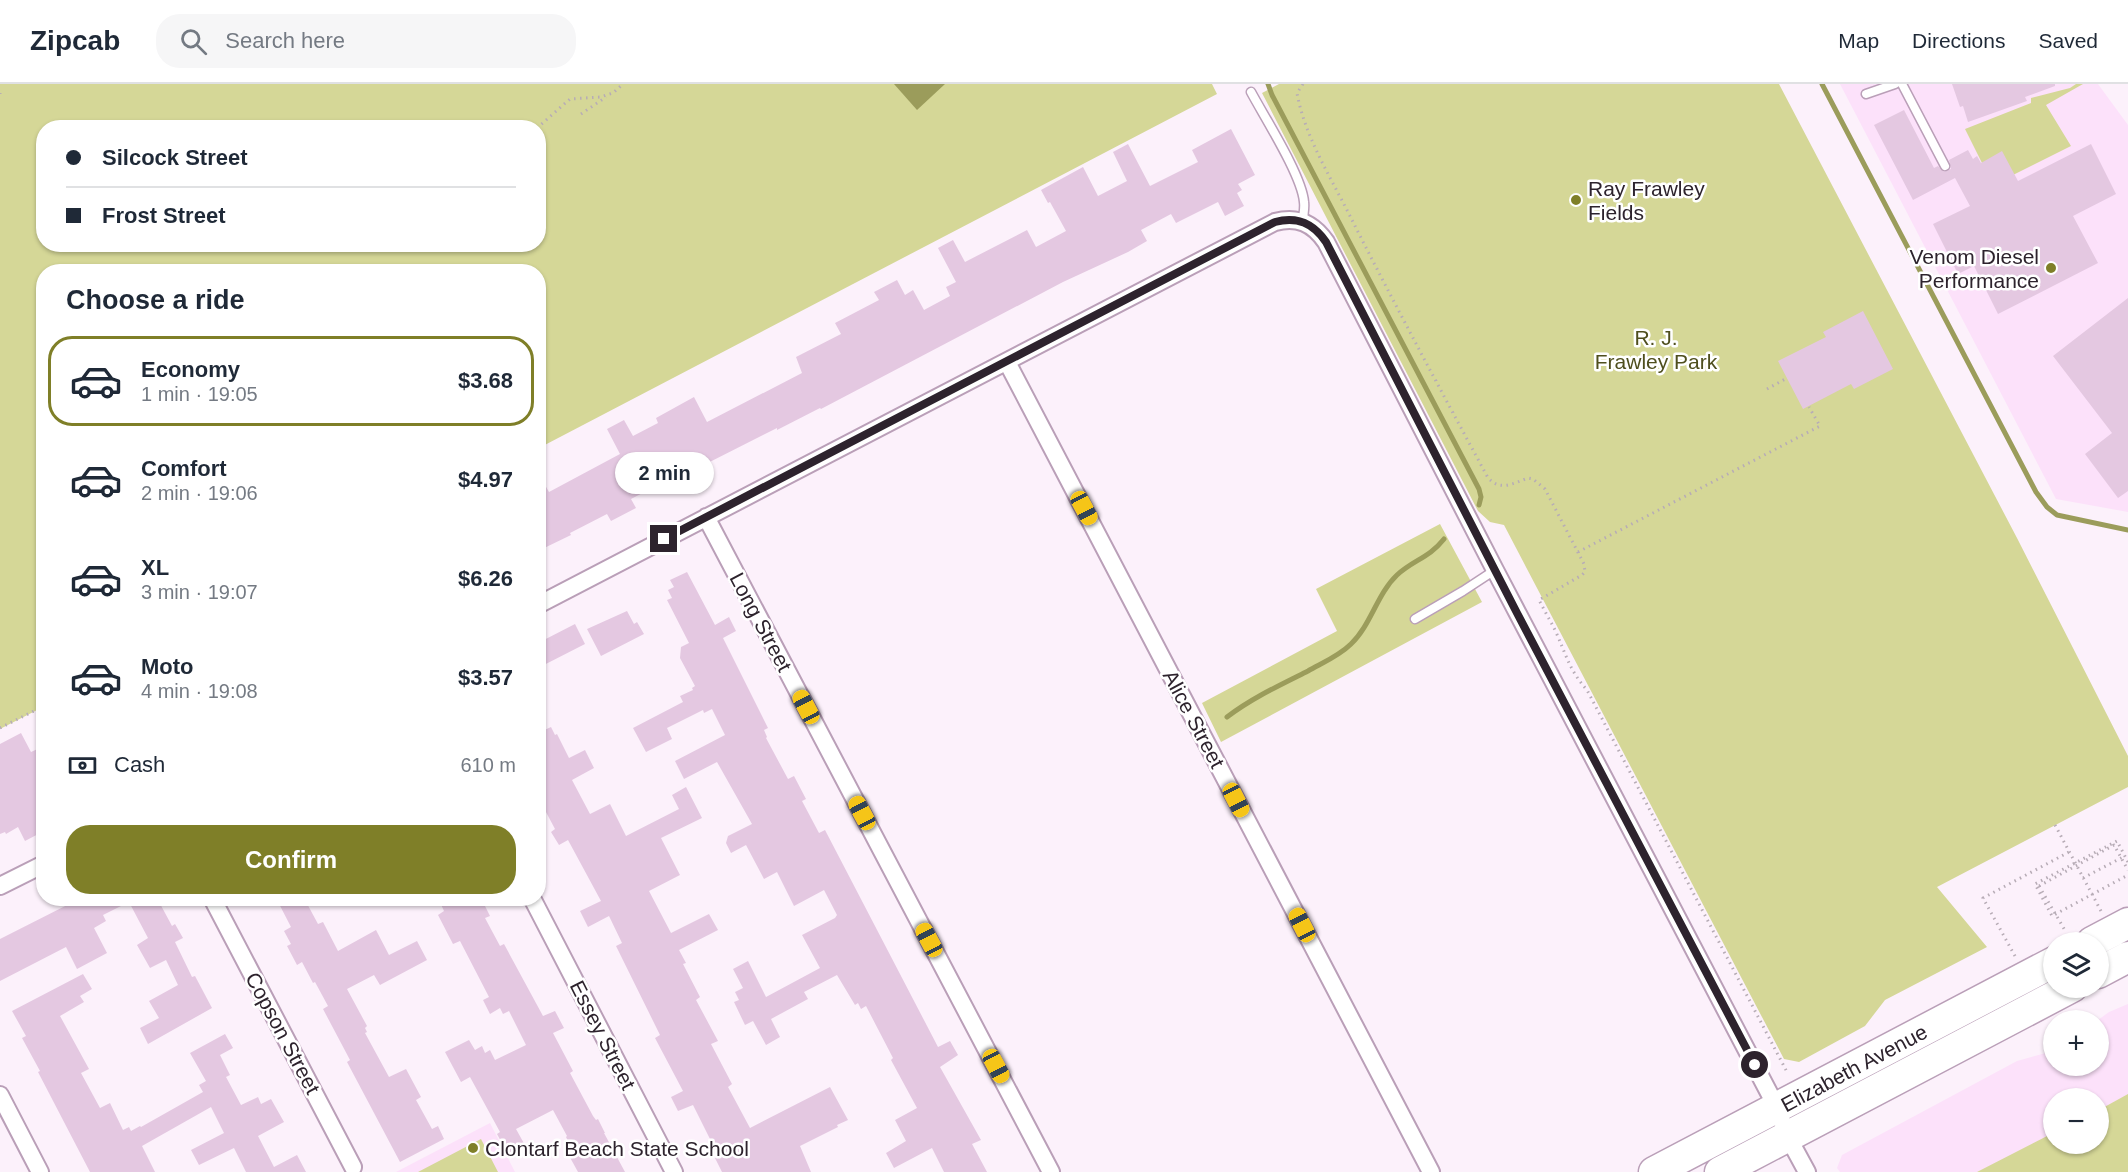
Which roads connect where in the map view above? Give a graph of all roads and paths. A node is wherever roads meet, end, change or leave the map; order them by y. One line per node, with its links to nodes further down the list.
1 (623, 84): 6 (path)
2 (1303, 84): 17 (path)
3 (1895, 84): 7 (lane)
4 (1902, 84): 10 (lane)
5 (1251, 92): 11 (lane)
6 (613, 93): 8 (path); 9 (path)
7 (1866, 94)
8 (581, 114)
9 (546, 120)
10 (1945, 166)
11 (1303, 220): 12 (street); 18 (street)
12 (1007, 362): 16 (street); 50 (street, Alice Street)
13 (1787, 378): 14 (path)
14 (1767, 388)
15 (1809, 407): 17 (path)
16 (706, 517): 19 (street); 49 (street, Long Street)
17 (1578, 552): 42 (path)
18 (1495, 570): 20 (lane); 44 (street)
19 (546, 601)
20 (1415, 619)
21 (36, 710): 22 (path)
22 (0, 728)
23 (2055, 825): 24 (path)
24 (2069, 852): 30 (path); 38 (path)
25 (2125, 856): 26 (path, bridge); 29 (path, bridge); 30 (path)
26 (2128, 862)
27 (36, 868): 31 (street)
28 (2128, 870): 35 (path, bridge)
29 (2128, 875)
30 (2083, 878): 34 (path)
31 (0, 886)
32 (216, 906): 46 (street, Copson Street)
33 (536, 906): 48 (street, Essey Street)
34 (2115, 918): 36 (highway)
35 (2075, 932)
36 (2088, 932)
37 (2128, 957): 39 (highway)
38 (2016, 958)
39 (2109, 967)
40 (2043, 968): 44 (highway, Elizabeth Avenue)
41 (2051, 998): 45 (highway, Elizabeth Avenue)
42 (1787, 1072)
43 (0, 1095): 47 (street)
44 (1777, 1108): 45 (street); 51 (highway, Elizabeth Avenue)
45 (1788, 1137): 52 (highway, Elizabeth Avenue); 53 (street)
46 (353, 1167)
47 (40, 1172)
48 (674, 1172)
49 (1051, 1172)
50 (1431, 1172)
51 (1654, 1172)
52 (1720, 1172)
53 (1807, 1172)

